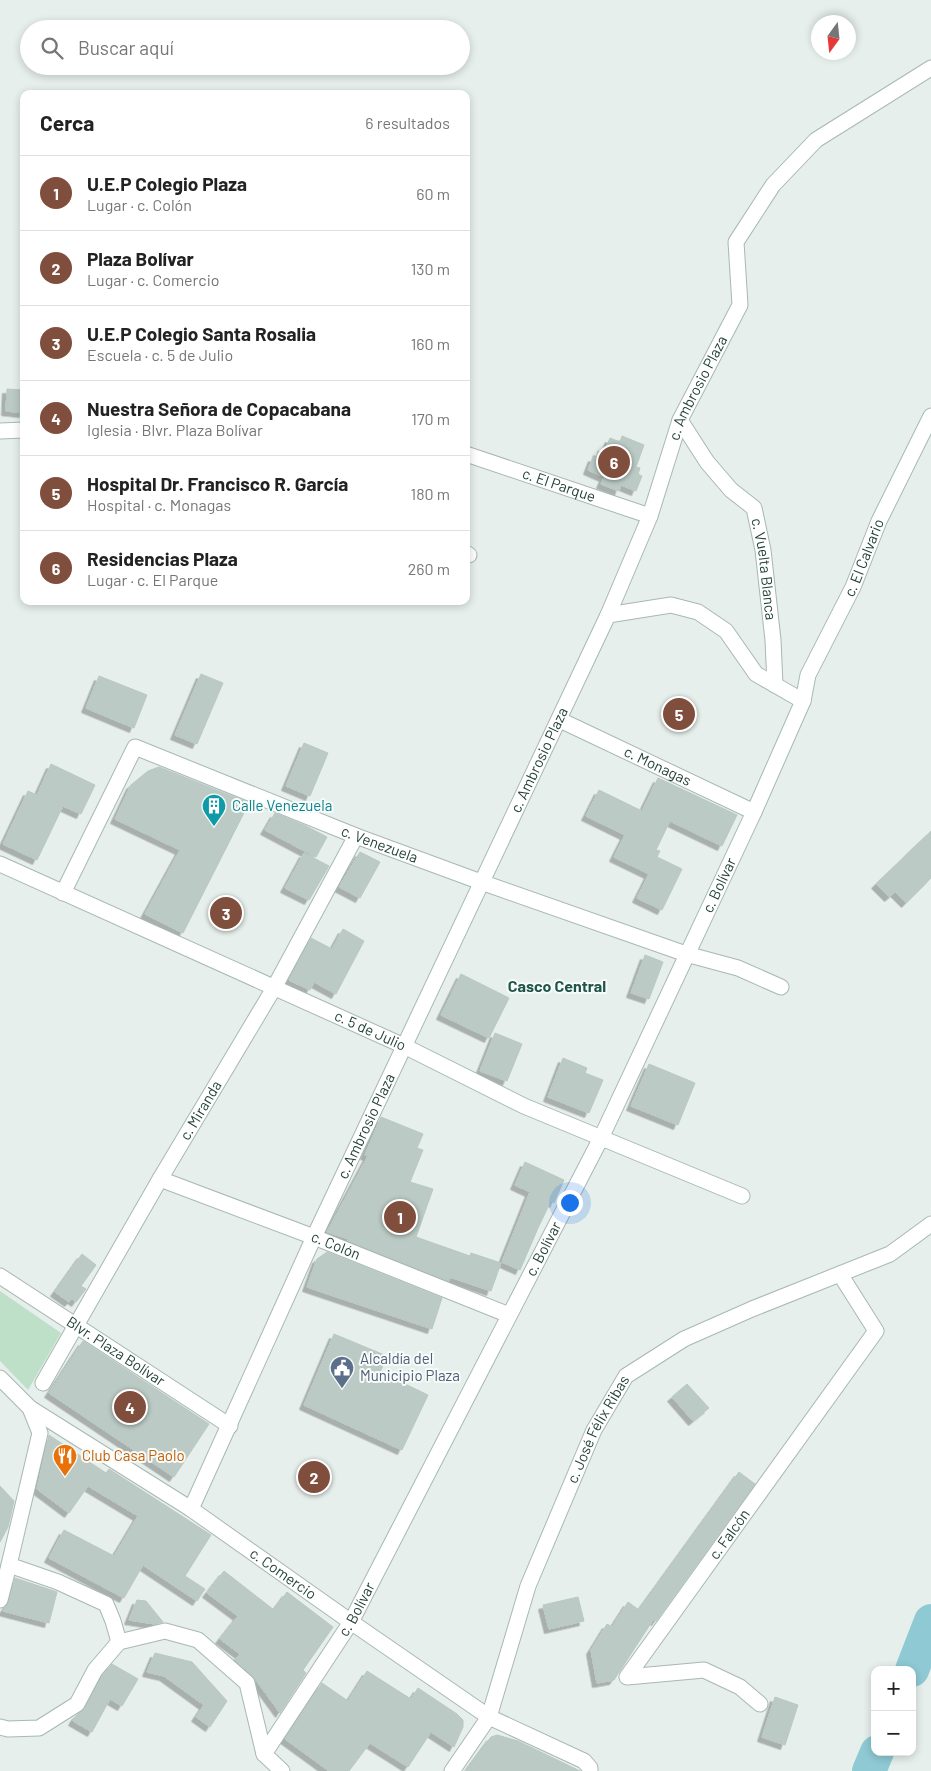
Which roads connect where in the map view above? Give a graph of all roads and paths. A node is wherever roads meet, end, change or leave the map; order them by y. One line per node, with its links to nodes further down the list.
1 (931, 68): 3 (street, c. Ambrosio Plaza)
2 (931, 416): 10 (street, c. El Calvario)
3 (680, 420): 7 (street, c. Ambrosio Plaza); 9 (street, c. Vuelta Blanca)
4 (20, 430): 5 (street)
5 (0, 431)
6 (470, 455): 7 (street, c. El Parque)
7 (650, 516): 8 (street, c. Ambrosio Plaza)
8 (608, 615): 9 (street); 11 (street, c. Ambrosio Plaza)
9 (775, 685): 10 (street)
10 (803, 701): 12 (street, c. Bolívar)
11 (560, 720): 12 (street, c. Monagas); 15 (street, c. Ambrosio Plaza)
12 (754, 812): 17 (street, c. Bolívar)
13 (356, 836): 15 (street, c. Venezuela); 16 (street, c. Venezuela); 19 (street, c. Miranda)
14 (0, 864): 16 (street, c. 5 de Julio)
15 (481, 882): 17 (street, c. Venezuela); 20 (street, c. Ambrosio Plaza)
16 (63, 893): 19 (street, c. 5 de Julio)
17 (686, 954): 18 (street, c. Venezuela); 21 (street, c. Bolívar)
18 (781, 987)
19 (274, 988): 20 (street, c. 5 de Julio); 22 (street, c. Miranda)
20 (404, 1046): 21 (street, c. 5 de Julio); 25 (street, c. Ambrosio Plaza)
21 (601, 1138): 23 (street, c. 5 de Julio); 28 (street, c. Bolívar)
22 (160, 1179): 25 (street, c. Colón); 29 (street, c. Miranda)
23 (742, 1196)
24 (931, 1224): 26 (street, c. José Félix Ribas)
25 (314, 1237): 28 (street, c. Colón); 33 (street, c. Ambrosio Plaza)
26 (840, 1274): 39 (street, c. Falcón); 40 (street, c. José Félix Ribas)
27 (0, 1276): 29 (street, Blvr. Plaza Bolívar)
28 (509, 1315): 37 (street, c. Bolívar)
29 (75, 1327): 31 (street, c. Miranda); 33 (street, Blvr. Plaza Bolívar)
30 (0, 1378): 32 (street, c. Comercio)
31 (43, 1383)
32 (30, 1408): 34 (street, c. Comercio); 35 (street)
33 (230, 1426): 34 (street, c. Ambrosio Plaza)
34 (191, 1509): 37 (street, c. Comercio)
35 (9, 1565): 36 (street); 38 (street)
36 (0, 1600)
37 (350, 1622): 40 (street, c. Comercio); 42 (street, c. Bolívar)
38 (118, 1642): 41 (street); 42 (street)
39 (760, 1704)
40 (488, 1717): 44 (street, c. José Félix Ribas); 45 (street, c. Comercio)
41 (0, 1727)
42 (264, 1754): 43 (street)
43 (282, 1771)
44 (452, 1771)
45 (590, 1771)

